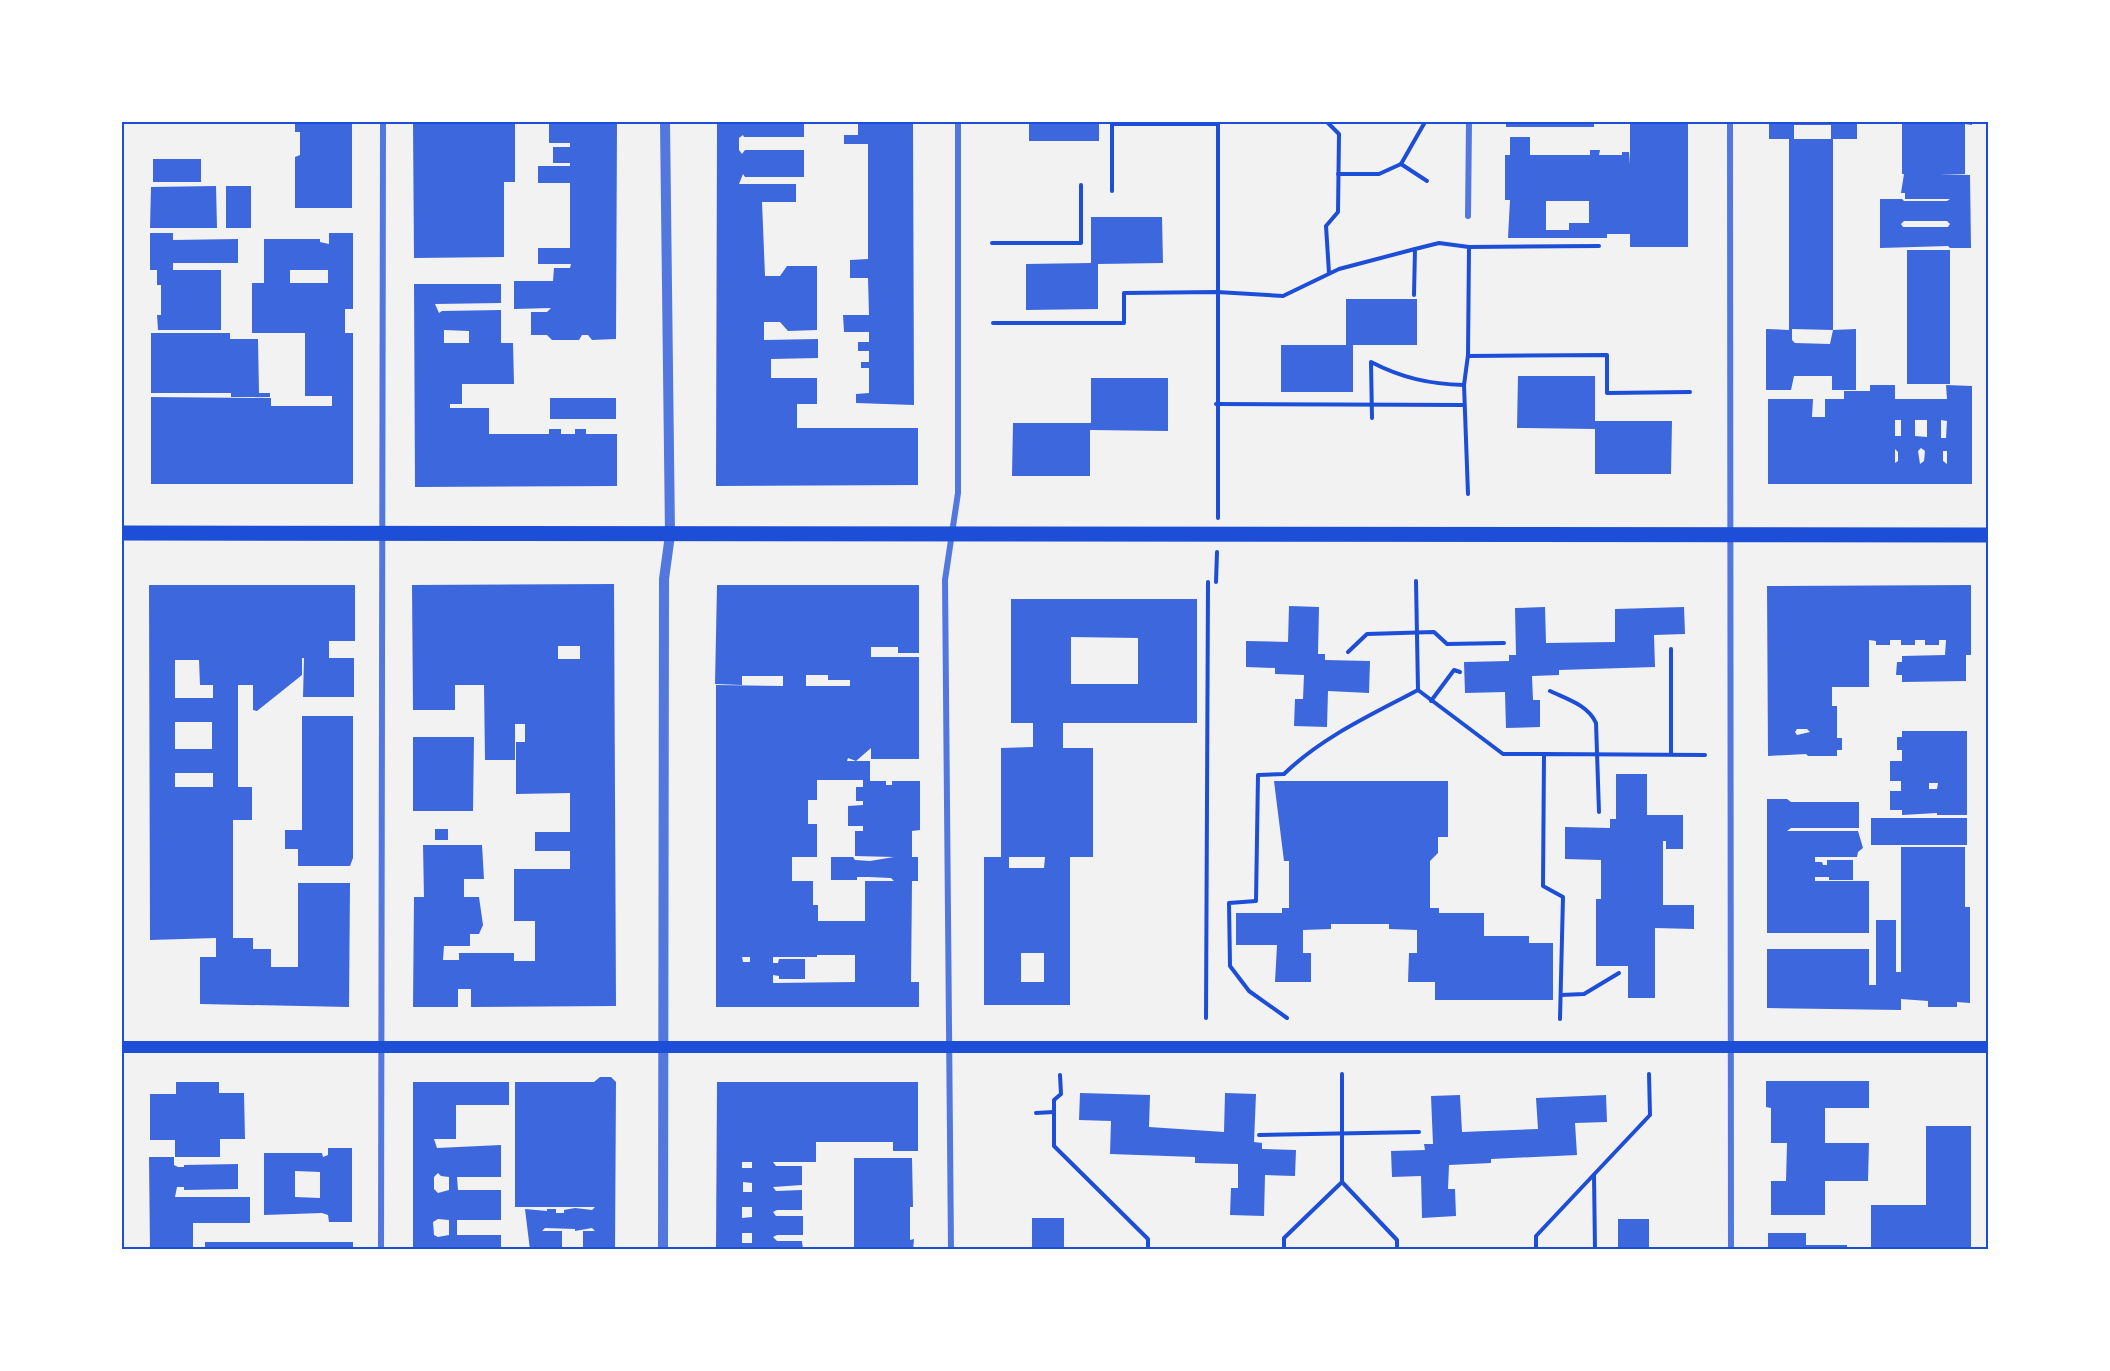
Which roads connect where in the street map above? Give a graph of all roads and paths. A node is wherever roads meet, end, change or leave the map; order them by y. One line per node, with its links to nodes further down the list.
1 (383, 122): 32 (street)
2 (665, 122): 33 (street)
3 (958, 122): 37 (street)
4 (1327, 122): 10 (path)
5 (1425, 122): 9 (path)
6 (1469, 122): 14 (street)
7 (1730, 122): 35 (street)
8 (1218, 123): 13 (path); 20 (path)
9 (1401, 164): 10 (path); 11 (path)
10 (1338, 174): 19 (path)
11 (1427, 181)
12 (1081, 185): 15 (path)
13 (1112, 191)
14 (1468, 216)
15 (992, 243)
16 (1599, 246): 17 (path)
17 (1469, 247): 18 (path); 23 (path)
18 (1415, 249): 19 (path); 21 (path)
19 (1329, 274): 20 (path)
20 (1217, 292): 22 (path); 26 (path)
21 (1414, 296)
22 (993, 323)
23 (1468, 356): 24 (path); 25 (path)
24 (1464, 385): 27 (path); 28 (path)
25 (1690, 392)
26 (1216, 404): 27 (path); 34 (path)
27 (1372, 405): 28 (path); 29 (path)
28 (1464, 405): 30 (path)
29 (1372, 418)
30 (1468, 494)
31 (122, 533): 32 (main road)
32 (383, 534): 33 (main road); 61 (street)
33 (670, 535): 37 (main road); 59 (street)
34 (1217, 535): 35 (main road); 37 (main road); 40 (path)
35 (1730, 535): 36 (main road); 63 (street)
36 (1989, 535)
37 (952, 536): 62 (street)
38 (1416, 581): 41 (path)
39 (1208, 582): 56 (path)
40 (1216, 582)
41 (1417, 632): 42 (path); 44 (path); 46 (path)
42 (1504, 643)
43 (1671, 649): 51 (path)
44 (1348, 652)
45 (1460, 672): 48 (path)
46 (1418, 690): 48 (path); 57 (path)
47 (1550, 691): 50 (path)
48 (1431, 701): 49 (path)
49 (1544, 754): 50 (path); 55 (path)
50 (1597, 754): 51 (path); 53 (path)
51 (1671, 754): 52 (path)
52 (1705, 754)
53 (1599, 812)
54 (1619, 973): 55 (path)
55 (1561, 995): 58 (path)
56 (1206, 1018)
57 (1287, 1018)
58 (1560, 1019)
59 (663, 1046): 61 (main road); 62 (main road); 76 (street)
60 (122, 1047): 61 (main road)
61 (380, 1047): 75 (street)
62 (950, 1047): 63 (main road); 77 (street)
63 (1732, 1047): 64 (main road); 83 (street)
64 (1989, 1047)
65 (1342, 1074): 71 (path)
66 (1649, 1074): 73 (path)
67 (1060, 1075): 68 (path)
68 (1054, 1112): 69 (path); 78 (path)
69 (1036, 1113)
70 (1419, 1132): 71 (path)
71 (1341, 1134): 72 (path); 74 (path)
72 (1259, 1135)
73 (1594, 1174): 81 (path); 82 (path)
74 (1342, 1182): 79 (path); 80 (path)
75 (381, 1250)
76 (663, 1250)
77 (951, 1250)
78 (1148, 1250)
79 (1284, 1250)
80 (1397, 1250)
81 (1536, 1250)
82 (1595, 1250)
83 (1731, 1250)

